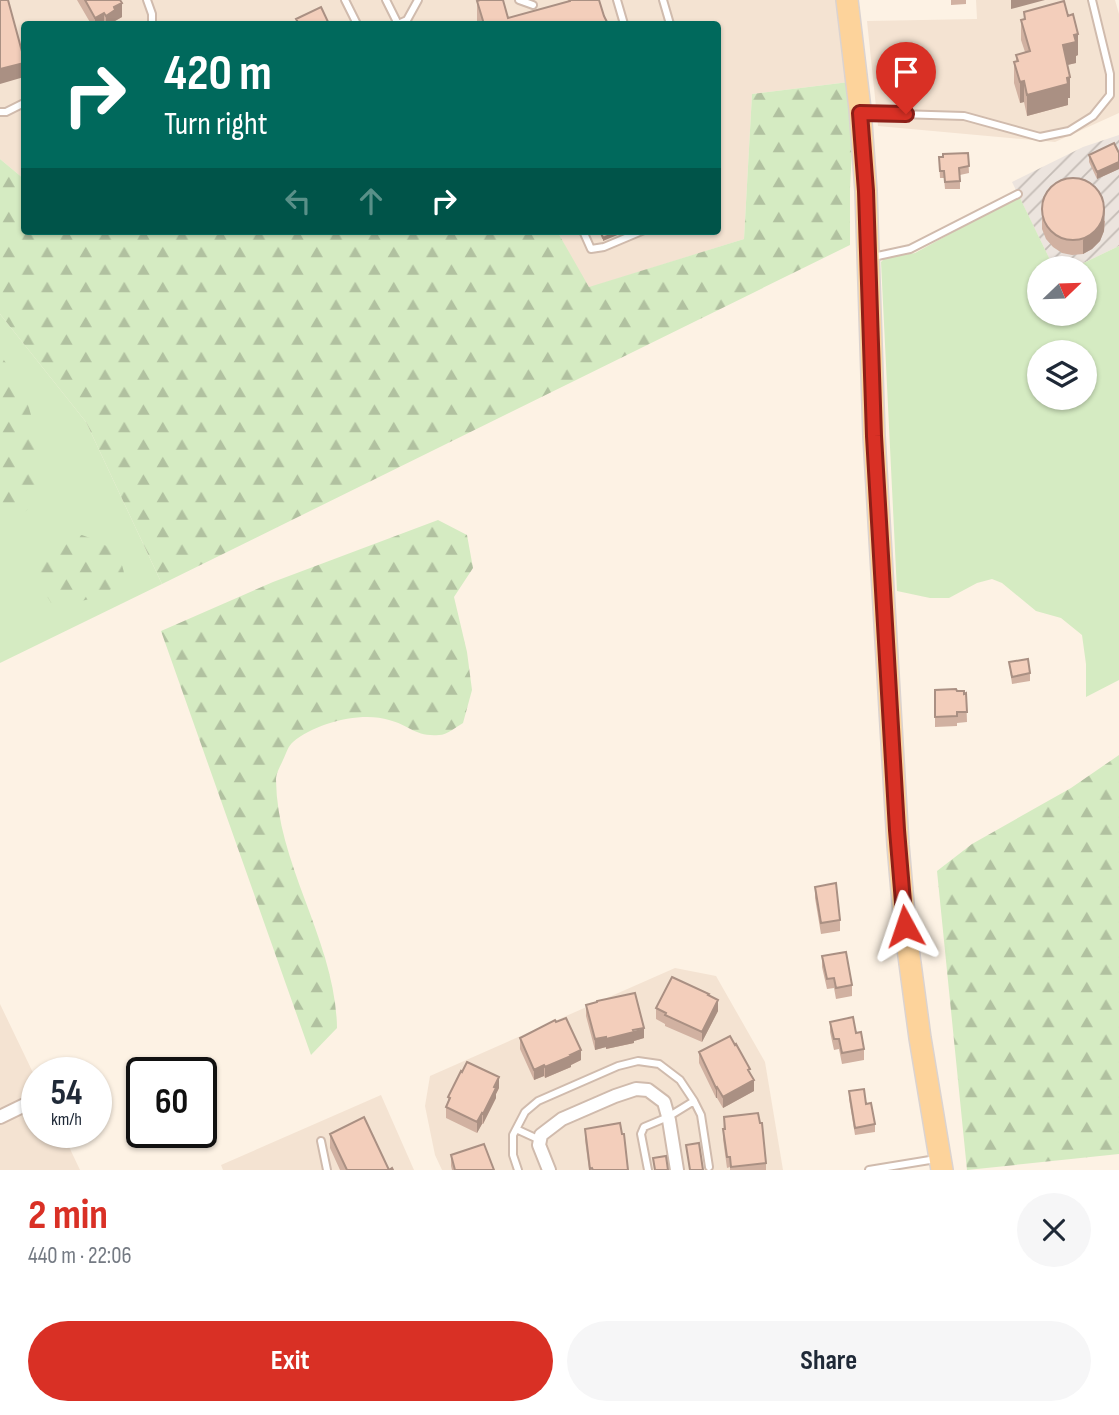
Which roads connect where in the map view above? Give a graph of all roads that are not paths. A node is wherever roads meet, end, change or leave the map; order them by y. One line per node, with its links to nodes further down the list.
1 (147, 0): 11 (lane)
2 (345, 0): 12 (lane)
3 (386, 0): 13 (lane)
4 (418, 0): 14 (lane)
5 (519, 0): 10 (lane)
6 (617, 0): 15 (lane)
7 (663, 0): 16 (lane)
8 (847, 0): 19 (main road)
9 (1092, 0): 19 (lane)
10 (533, 5)
11 (152, 21)
12 (356, 21)
13 (396, 21)
14 (405, 21)
15 (623, 21)
16 (669, 21)
17 (21, 104): 18 (lane)
18 (0, 112)
19 (860, 113): 23 (main road)
20 (1018, 194): 23 (lane)
21 (585, 235): 22 (lane)
22 (632, 235)
23 (868, 258): 31 (main road)
24 (694, 1101): 26 (lane); 28 (lane); 32 (lane)
25 (21, 1107): 27 (street)
26 (668, 1116): 29 (street); 36 (lane); 37 (street)
27 (0, 1117)
28 (516, 1129): 29 (lane); 34 (lane)
29 (540, 1140): 35 (street)
30 (321, 1141): 33 (lane)
31 (941, 1164): 38 (lane)
32 (709, 1167)
33 (327, 1170)
34 (518, 1170)
35 (549, 1170)
36 (648, 1170)
37 (677, 1170)
38 (869, 1170)

